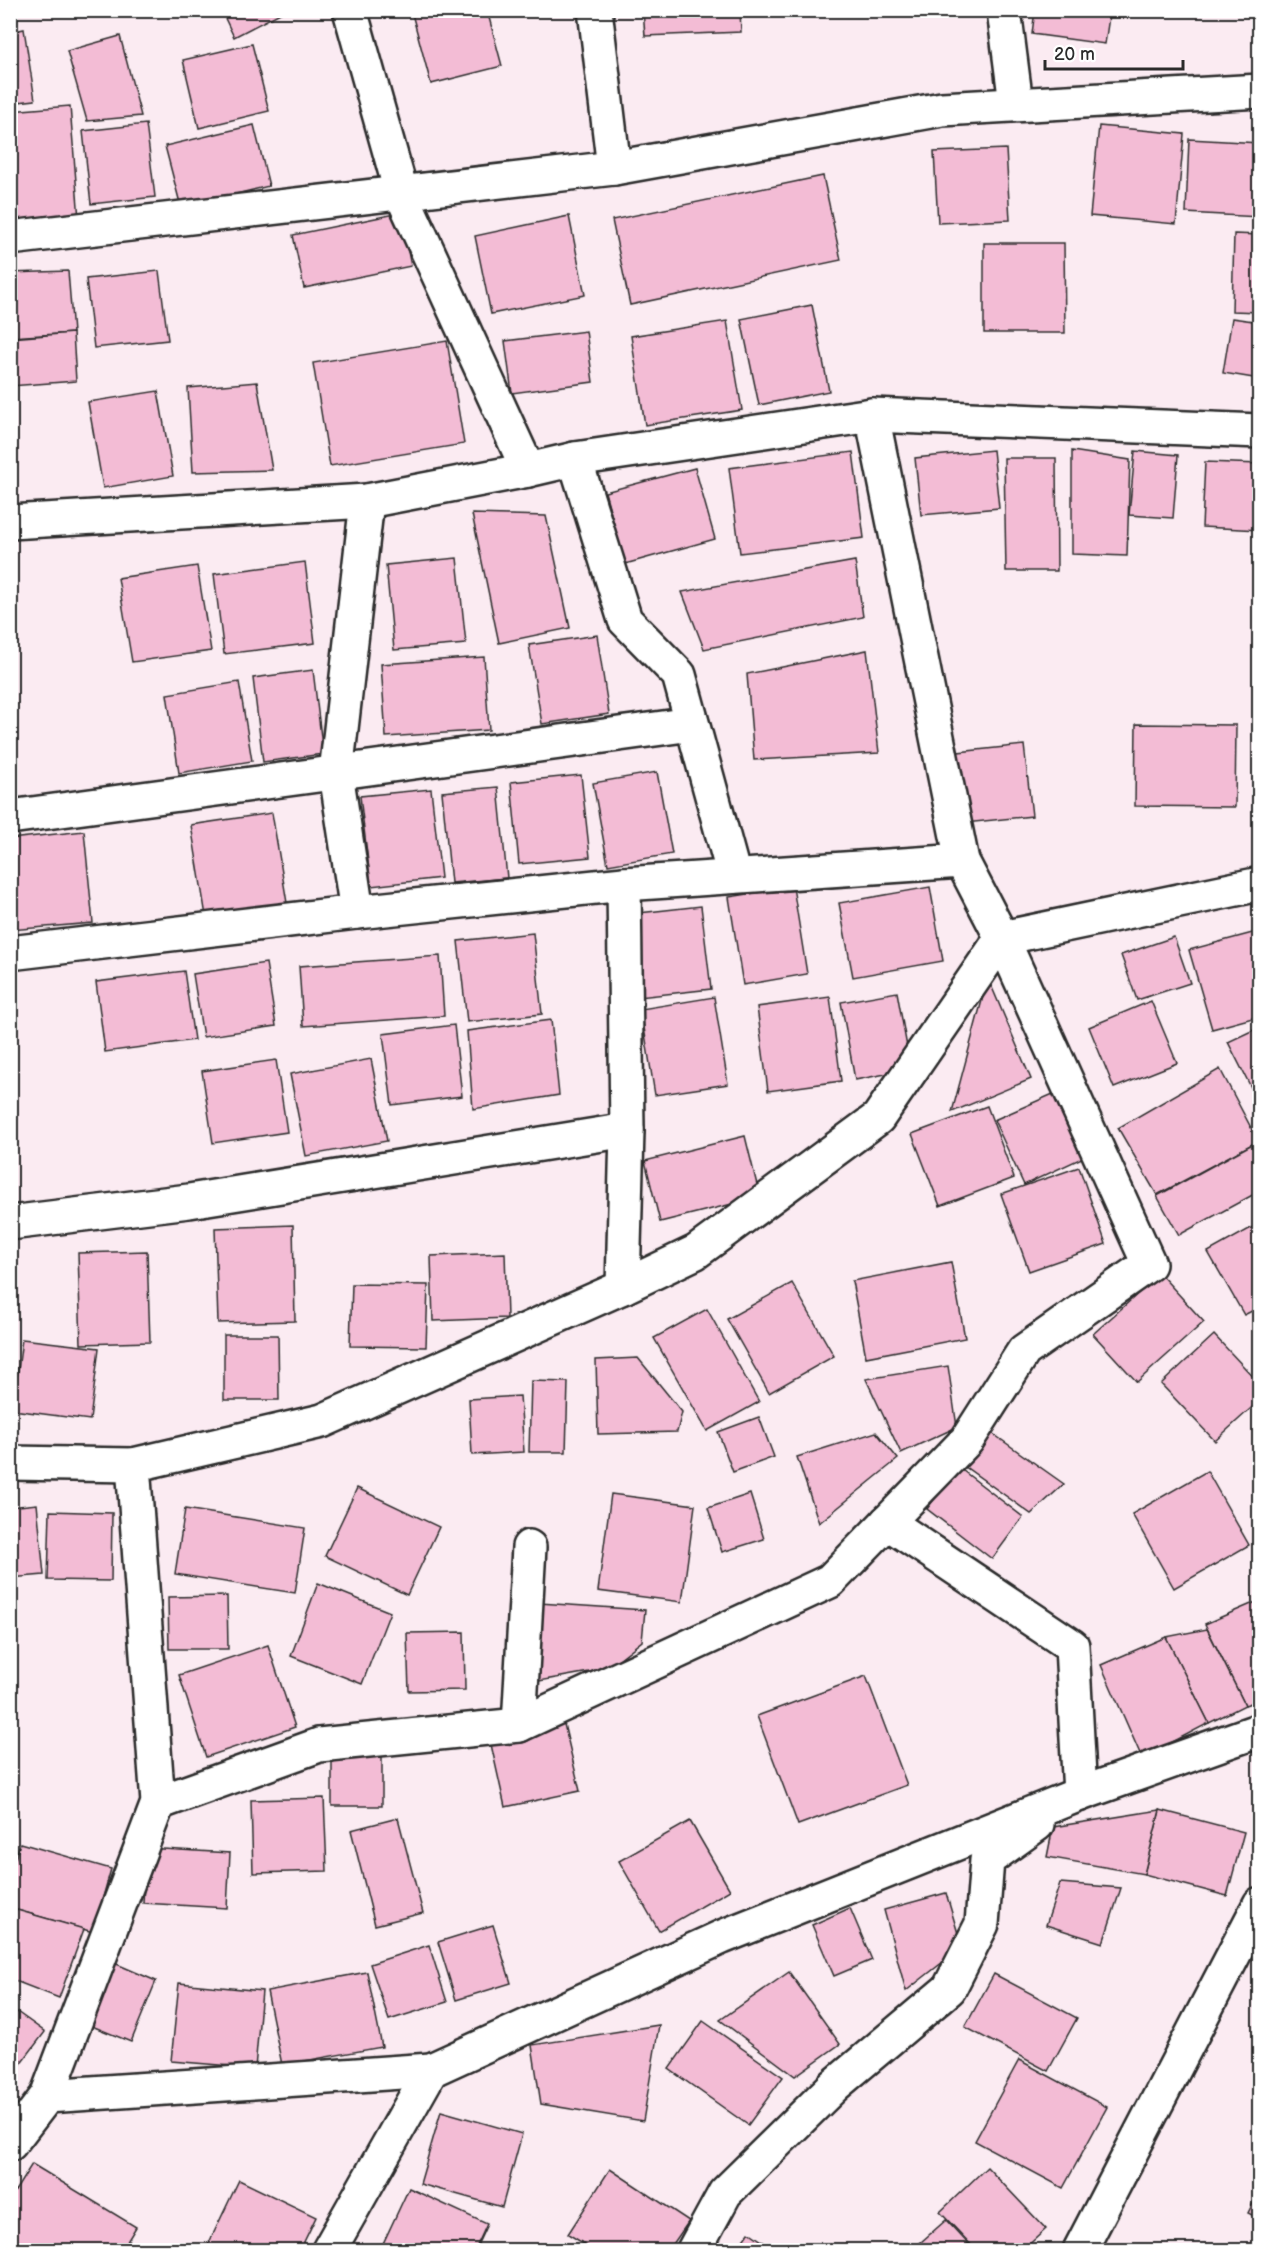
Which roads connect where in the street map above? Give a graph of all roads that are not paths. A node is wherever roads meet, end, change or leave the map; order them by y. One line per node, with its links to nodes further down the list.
1 (350, 10): 7 (street)
2 (595, 10): 6 (street)
3 (1004, 10): 5 (street)
4 (1260, 91): 5 (street)
5 (1016, 104): 6 (street)
6 (614, 168): 7 (street)
7 (402, 195): 8 (street); 12 (street)
8 (10, 238)
9 (872, 414): 10 (street); 11 (street); 18 (street)
10 (1260, 431)
11 (575, 459): 12 (street); 15 (street)
12 (528, 470): 13 (street)
13 (367, 501): 14 (street); 16 (street)
14 (10, 522)
15 (692, 724): 16 (street); 19 (street)
16 (336, 773): 17 (street); 22 (street)
17 (10, 817)
18 (962, 861): 19 (street); 23 (street)
19 (734, 876): 20 (street)
20 (624, 884): 22 (street); 25 (street)
21 (1260, 884): 23 (street)
22 (357, 912): 24 (street)
23 (1002, 938): 27 (street); 30 (street)
24 (10, 953)
25 (627, 1130): 26 (street); 27 (street)
26 (10, 1223)
27 (623, 1287): 29 (street)
28 (10, 1463): 29 (street)
29 (133, 1465): 35 (street)
30 (887, 1522): 32 (street); 34 (street)
31 (529, 1546): 32 (street)
32 (519, 1725): 35 (street)
33 (1260, 1730): 34 (street)
34 (1080, 1794): 37 (street); 41 (street)
35 (158, 1803): 38 (street)
36 (1260, 1904): 42 (street)
37 (431, 2070): 38 (street); 40 (street)
38 (47, 2096): 39 (street)
39 (10, 2144)
40 (329, 2250)
41 (694, 2250)
42 (1080, 2250)

